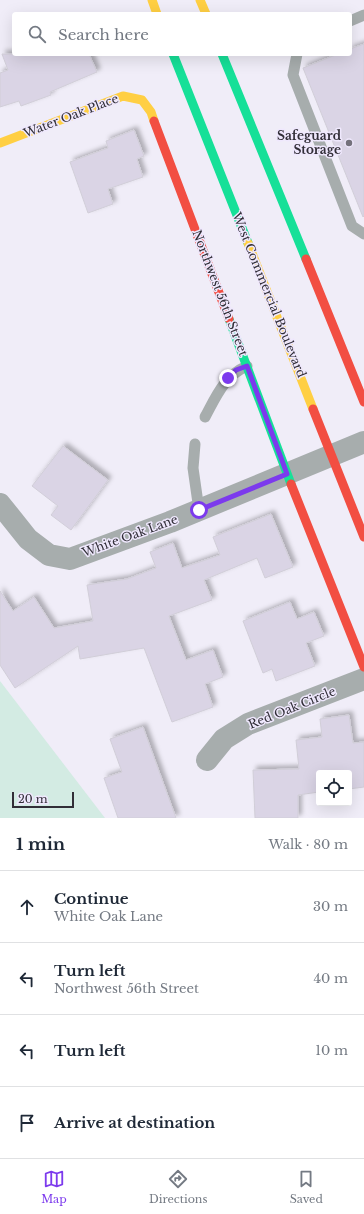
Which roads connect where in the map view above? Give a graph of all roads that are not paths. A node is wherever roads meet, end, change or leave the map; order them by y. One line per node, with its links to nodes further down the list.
1 (152, 0): 3 (main road)
2 (200, 0): 4 (main road)
3 (156, 12)
4 (205, 12)
5 (364, 15): 6 (lane)
6 (352, 20)
7 (174, 56): 18 (main road, West Commercial Boulevard)
8 (223, 56): 14 (main road)
9 (297, 56): 12 (lane)
10 (142, 100): 11 (main road, Water Oak Place); 13 (main road, Northwest 56th Street)
11 (0, 143)
12 (364, 234)
13 (247, 366): 15 (lane); 19 (main road, Northwest 56th Street)
14 (364, 402)
15 (205, 417)
16 (364, 442): 18 (street, White Oak Lane)
17 (195, 444): 21 (lane)
18 (332, 455): 19 (street, White Oak Lane); 22 (main road, West Commercial Boulevard)
19 (287, 474): 21 (street, White Oak Lane); 23 (main road, Northwest 56th Street)
20 (0, 504): 21 (street, White Oak Lane)
21 (199, 510)
22 (364, 537)
23 (364, 667)
24 (364, 679): 25 (street, Red Oak Circle)
25 (207, 760)

